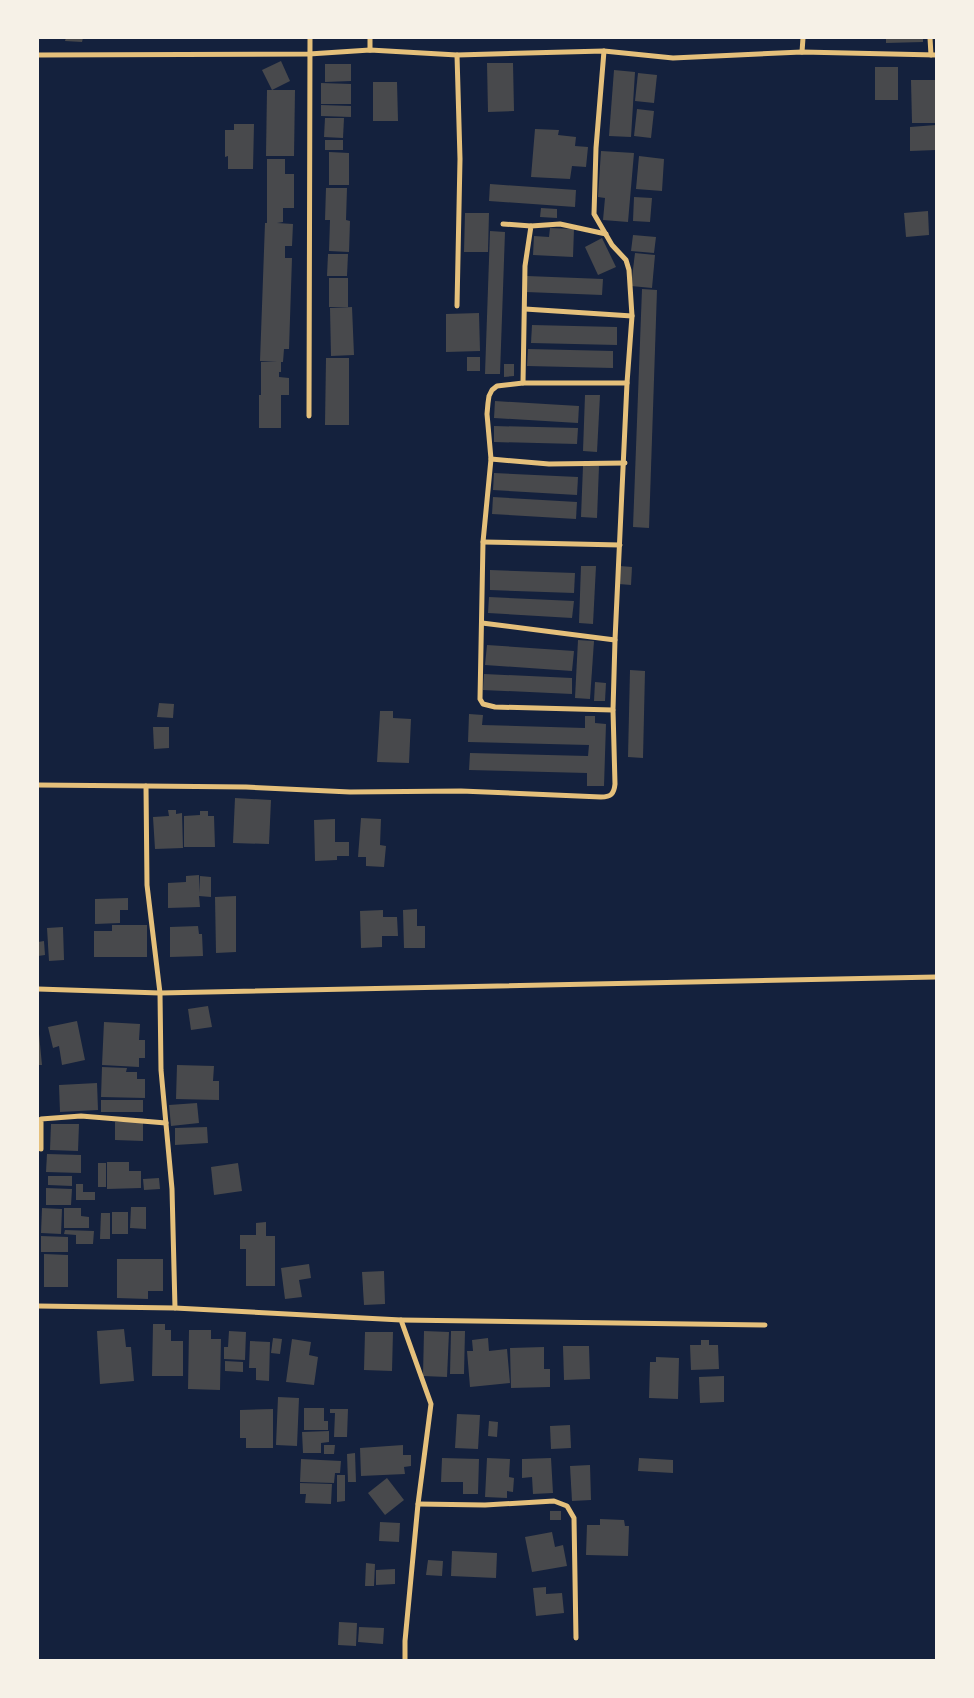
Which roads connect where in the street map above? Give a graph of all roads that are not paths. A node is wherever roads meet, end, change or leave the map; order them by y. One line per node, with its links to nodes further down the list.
1 (310, 38): 9 (street)
2 (370, 38): 5 (street)
3 (803, 38): 7 (street)
4 (930, 38): 11 (street)
5 (370, 50): 9 (street); 10 (street)
6 (604, 51): 7 (street); 10 (street); 14 (street)
7 (802, 52): 11 (street)
8 (38, 54): 9 (street)
9 (309, 54): 20 (street)
10 (457, 55): 15 (street)
11 (934, 55)
12 (503, 224): 13 (street)
13 (531, 226): 14 (street); 16 (street)
14 (606, 234): 17 (street)
15 (457, 306)
16 (525, 309): 17 (street); 18 (street)
17 (632, 316): 19 (street)
18 (523, 383): 19 (street); 21 (street)
19 (628, 383): 22 (street)
20 (309, 416)
21 (491, 459): 22 (street); 23 (street)
22 (625, 463): 24 (street)
23 (483, 542): 24 (street); 25 (street)
24 (620, 545): 26 (street)
25 (482, 623): 26 (street); 27 (street)
26 (615, 640): 27 (street)
27 (613, 710): 29 (street)
28 (38, 785): 29 (street)
29 (146, 786): 32 (street)
30 (936, 977): 32 (street)
31 (38, 989): 32 (street)
32 (160, 993): 33 (street)
33 (166, 1123): 34 (street); 36 (street)
34 (41, 1149)
35 (38, 1306): 36 (street)
36 (175, 1308): 37 (street)
37 (401, 1320): 38 (street); 39 (street)
38 (765, 1324)
39 (418, 1504): 40 (street); 41 (street)
40 (576, 1638)
41 (405, 1660)

